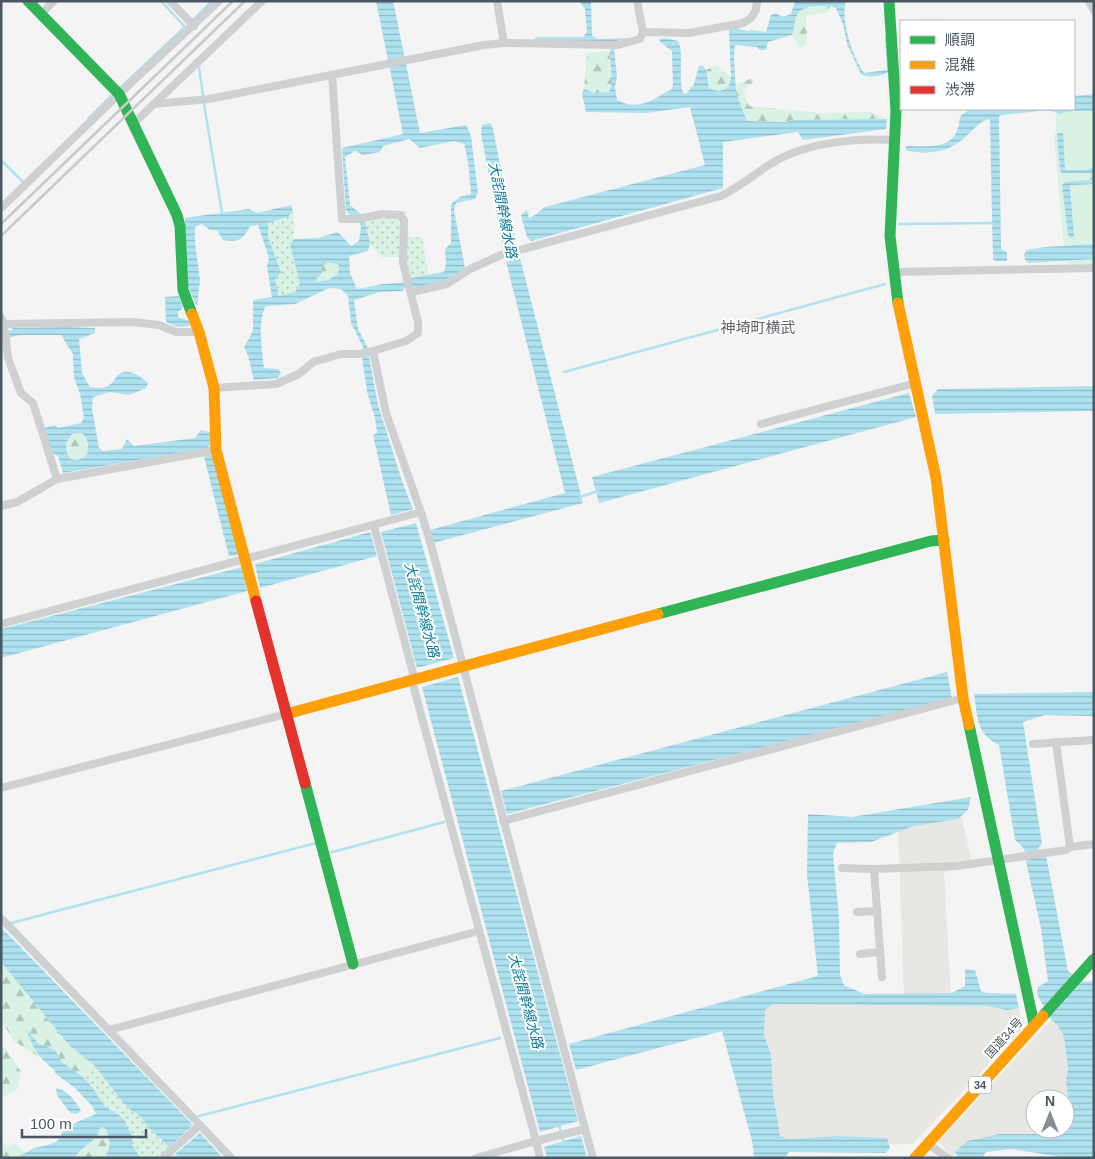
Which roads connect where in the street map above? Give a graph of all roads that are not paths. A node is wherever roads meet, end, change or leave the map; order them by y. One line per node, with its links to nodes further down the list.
1 (28, 1): 12 (main road)
2 (54, 1): 12 (street)
3 (170, 1): 13 (street)
4 (220, 1): 13 (street)
5 (262, 1): 18 (street)
6 (497, 1): 15 (street)
7 (638, 1): 14 (street)
8 (757, 1): 14 (street)
9 (889, 1): 20 (main road)
10 (1090, 1): 11 (street)
11 (1094, 11)
12 (40, 14): 17 (main road)
13 (194, 26): 17 (street)
14 (643, 32): 15 (street)
15 (504, 43): 16 (street)
16 (332, 75): 18 (street); 24 (street)
17 (119, 94): 19 (main road); 21 (street)
18 (154, 104): 19 (street)
19 (134, 122): 26 (main road)
20 (896, 140): 23 (main road); 24 (street)
21 (1, 208)
22 (1094, 268): 23 (street)
23 (893, 272): 28 (main road)
24 (412, 292): 27 (street)
25 (4, 328): 26 (street); 32 (street)
26 (199, 332): 29 (main road)
27 (373, 350): 29 (street); 34 (street)
28 (916, 383): 30 (street); 36 (main road)
29 (214, 388): 31 (main road)
30 (761, 424)
31 (216, 450): 32 (street); 37 (main road)
32 (56, 479): 33 (street)
33 (1, 506)
34 (421, 512): 35 (street); 39 (street)
35 (374, 526): 37 (street); 40 (street)
36 (944, 540): 39 (main road); 41 (main road)
37 (246, 559): 38 (street); 42 (main road)
38 (1, 624)
39 (463, 667): 40 (main road); 47 (street)
40 (412, 680): 42 (main road); 56 (street)
41 (963, 698): 47 (street); 50 (main road)
42 (286, 714): 46 (street); 60 (main road)
43 (1094, 740): 44 (street)
44 (1056, 742): 45 (street); 49 (street)
45 (1033, 744)
46 (1, 788)
47 (503, 821): 65 (street)
48 (1094, 844): 49 (street)
49 (1070, 847): 50 (street)
50 (998, 861): 52 (street); 62 (main road)
51 (842, 868): 52 (street)
52 (874, 869): 53 (street)
53 (877, 911): 54 (street); 57 (street)
54 (857, 912)
55 (1, 918): 63 (street)
56 (479, 931): 60 (street); 66 (street)
57 (880, 952): 58 (street); 61 (street)
58 (860, 954)
59 (1094, 959): 62 (main road, 国道34号 / 34)
60 (353, 964): 63 (street)
61 (882, 977)
62 (1034, 1024): 67 (main road, 国道34号 / 34)
63 (110, 1030): 64 (street)
64 (200, 1125): 68 (street); 69 (street)
65 (585, 1129): 66 (street); 72 (street)
66 (536, 1141): 70 (street); 71 (street)
67 (928, 1144): 73 (main road, 国道34号 / 34); 74 (street)
68 (163, 1158)
69 (231, 1158)
70 (476, 1158)
71 (540, 1158)
72 (593, 1158)
73 (915, 1158)
74 (948, 1158)

